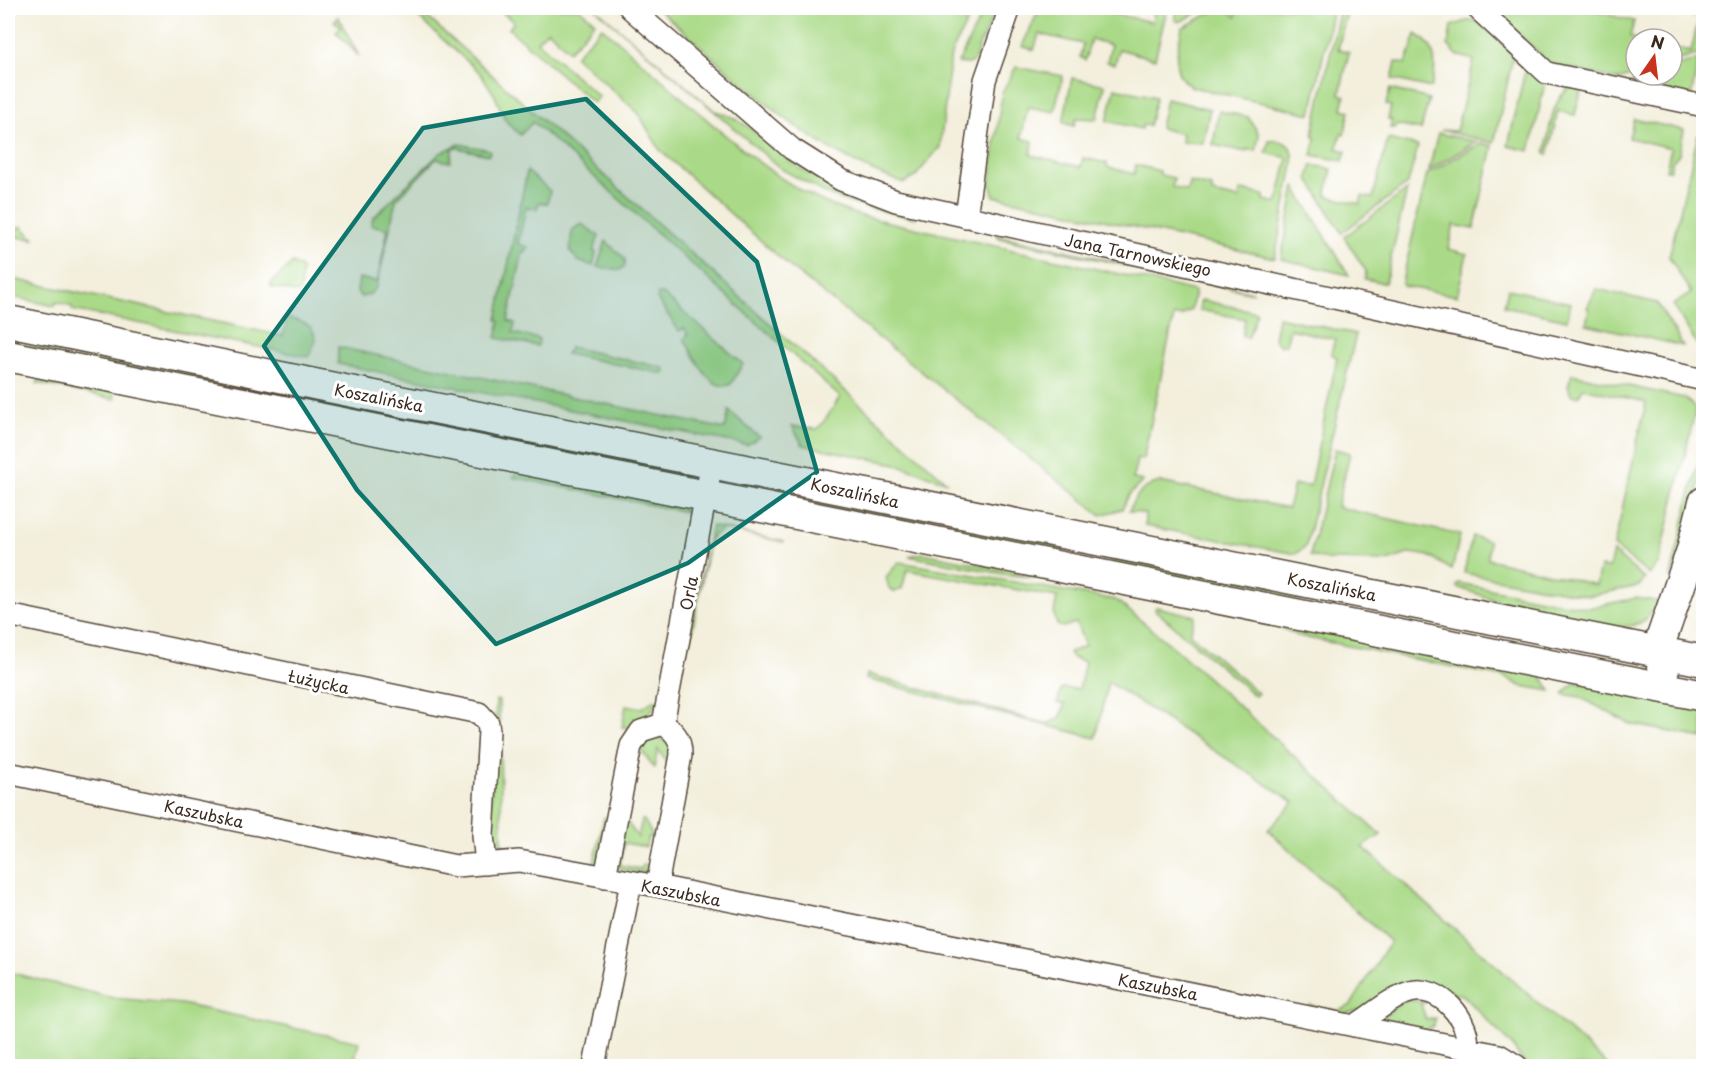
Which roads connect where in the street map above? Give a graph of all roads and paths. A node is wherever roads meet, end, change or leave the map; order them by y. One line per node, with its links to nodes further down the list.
1 (630, 8): 5 (street, Jana Tarnowskiego)
2 (1010, 8): 5 (street)
3 (1477, 8): 4 (street)
4 (1704, 106)
5 (966, 217): 8 (street, Jana Tarnowskiego)
6 (8, 321): 9 (main road, Koszalińska)
7 (8, 356): 10 (main road, Koszalińska)
8 (1704, 380)
9 (712, 462): 10 (street, Orla); 13 (main road, Koszalińska)
10 (706, 497): 15 (main road, Koszalińska); 17 (street, Orla)
11 (1704, 502): 13 (main road)
12 (8, 615): 19 (street, Łużycka)
13 (1659, 651): 14 (main road, Koszalińska); 15 (main road)
14 (1702, 653): 15 (main road)
15 (1670, 689): 16 (main road, Koszalińska)
16 (1704, 696)
17 (663, 724): 20 (street); 22 (street)
18 (8, 773): 19 (street, Kaszubska)
19 (486, 864): 20 (street, Kaszubska)
20 (605, 877): 21 (street, Kaszubska)
21 (631, 882): 22 (street, Kaszubska); 25 (street)
22 (657, 886): 23 (street, Kaszubska)
23 (1354, 1026): 24 (street, Kaszubska); 24 (street)
24 (1467, 1048): 26 (street, Kaszubska)
25 (594, 1066)
26 (1517, 1066)

